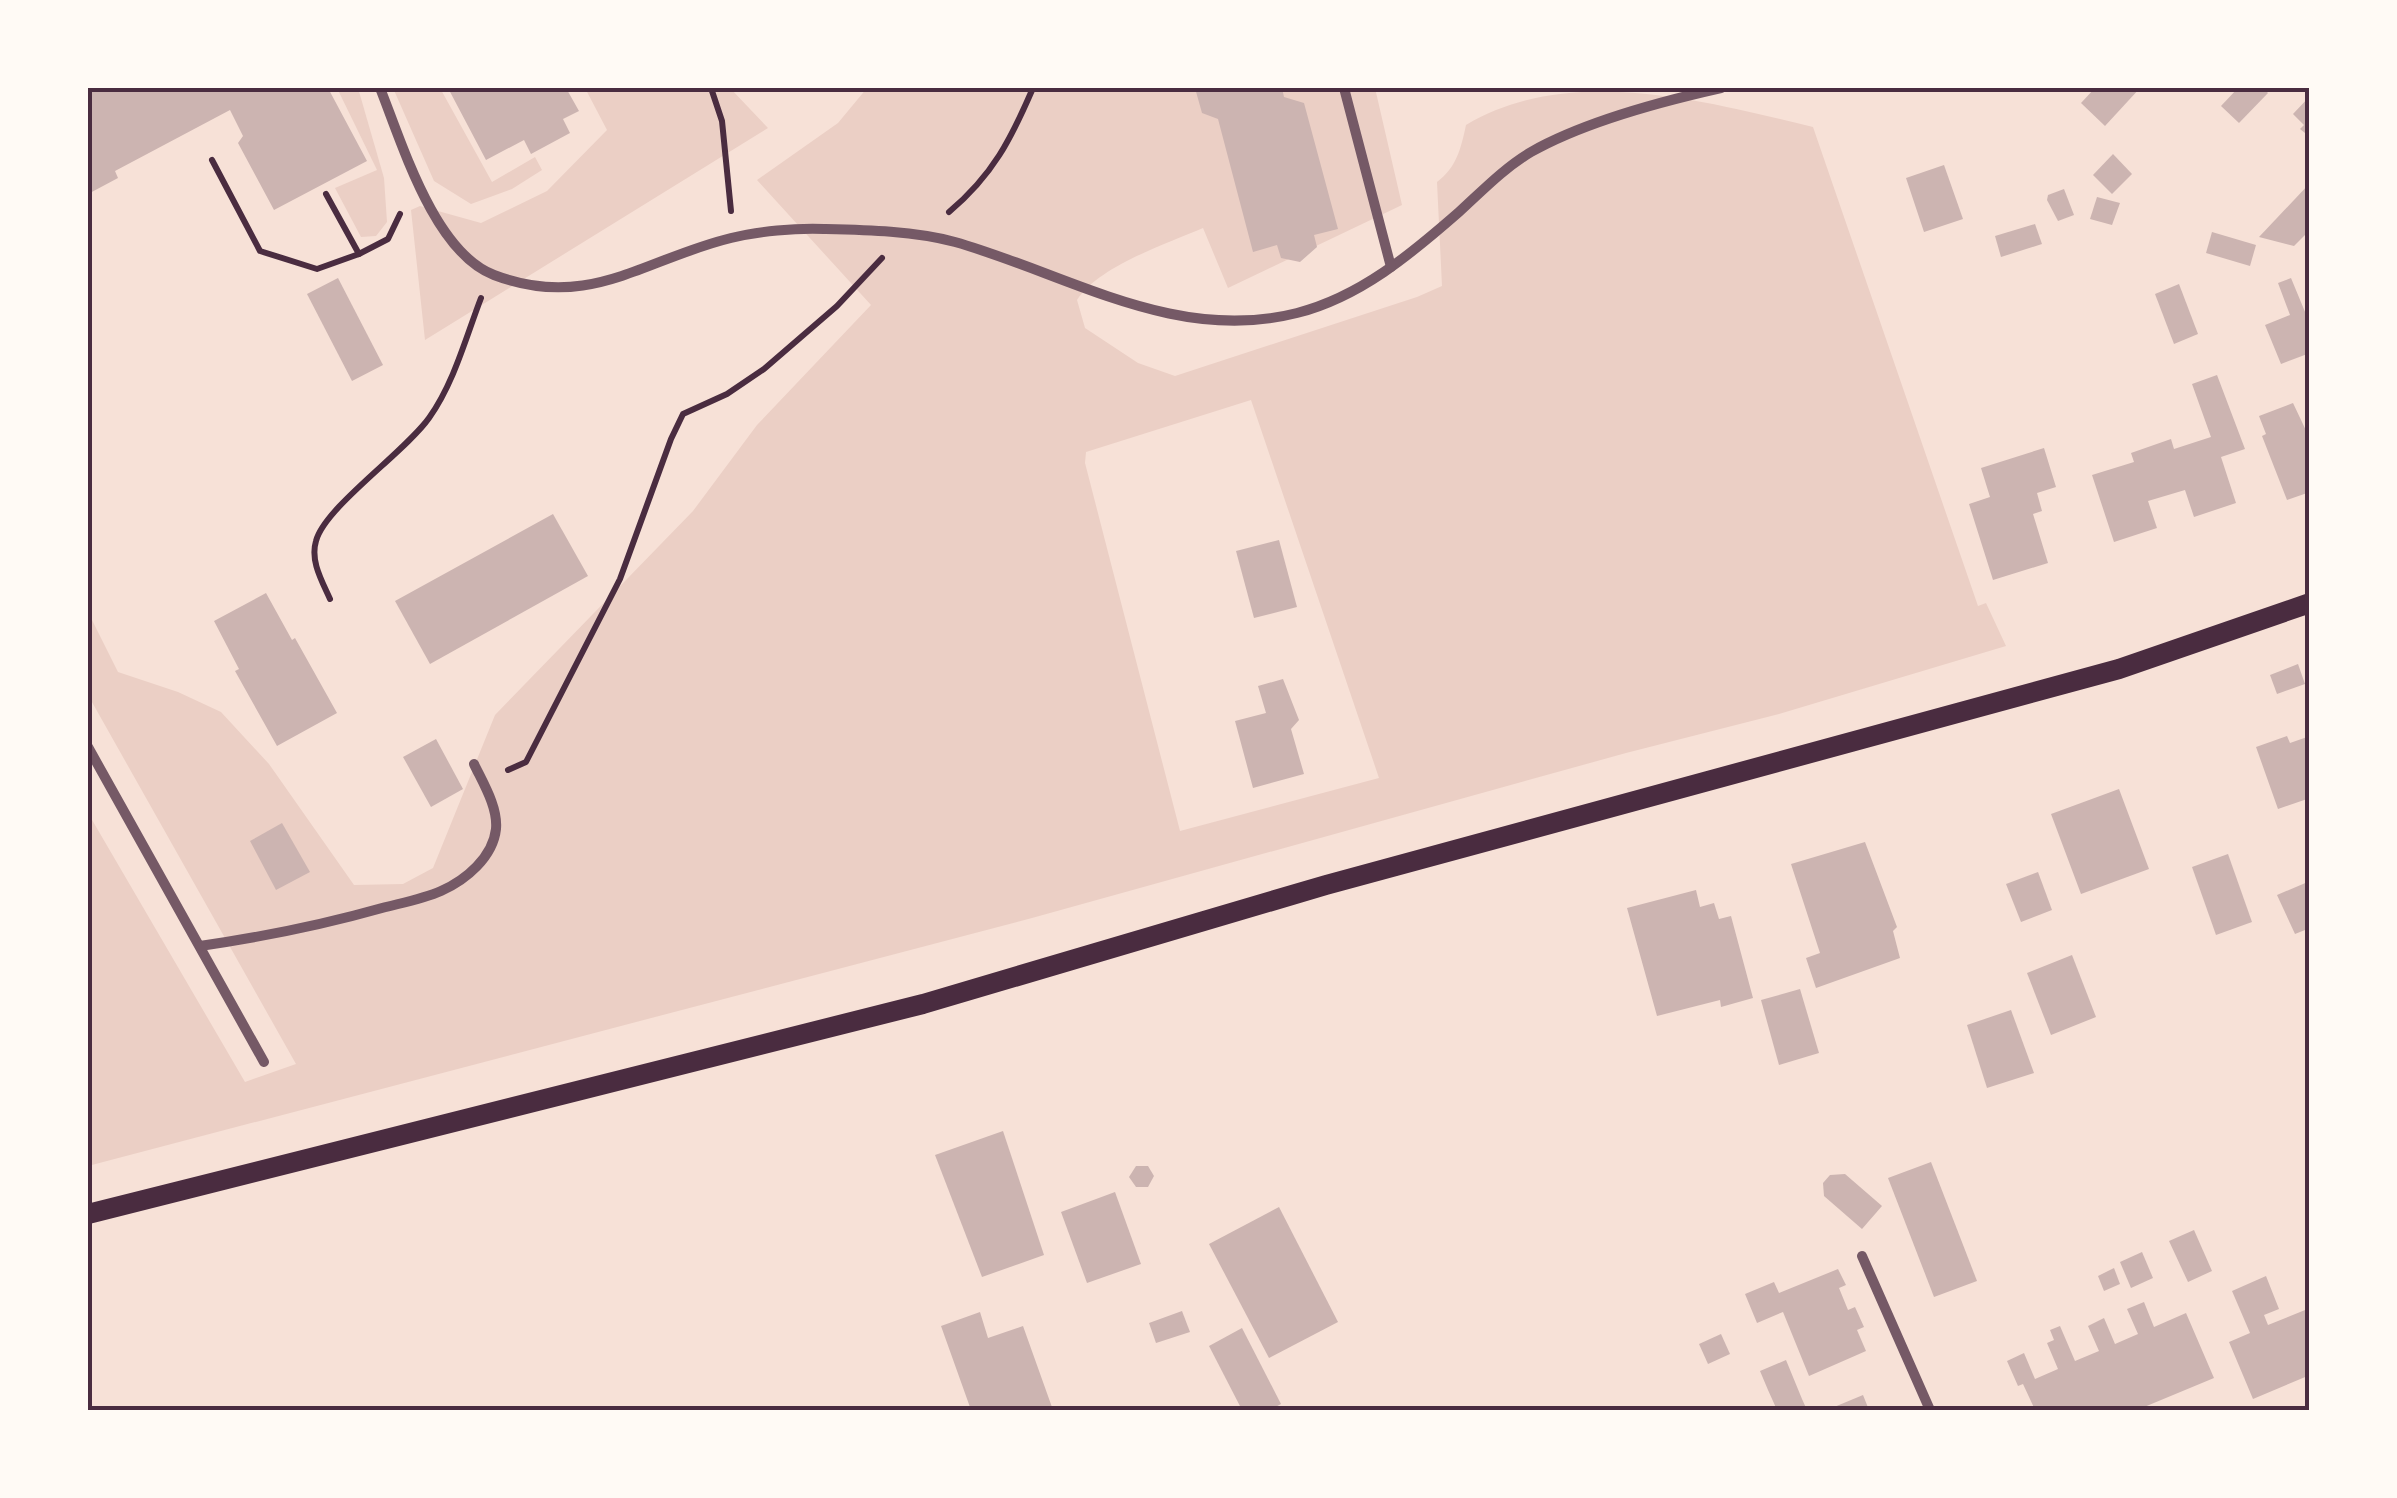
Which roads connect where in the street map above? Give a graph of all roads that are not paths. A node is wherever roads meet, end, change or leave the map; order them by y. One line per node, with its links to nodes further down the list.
1 (380, 88): 4 (street)
2 (1344, 88): 4 (street)
3 (1721, 88): 4 (street)
4 (1391, 267)
5 (2310, 603): 10 (main road)
6 (88, 747): 8 (street)
7 (474, 764): 8 (street)
8 (200, 946): 9 (street)
9 (264, 1062)
10 (88, 1214)
11 (1862, 1256): 12 (street)
12 (1930, 1410)

